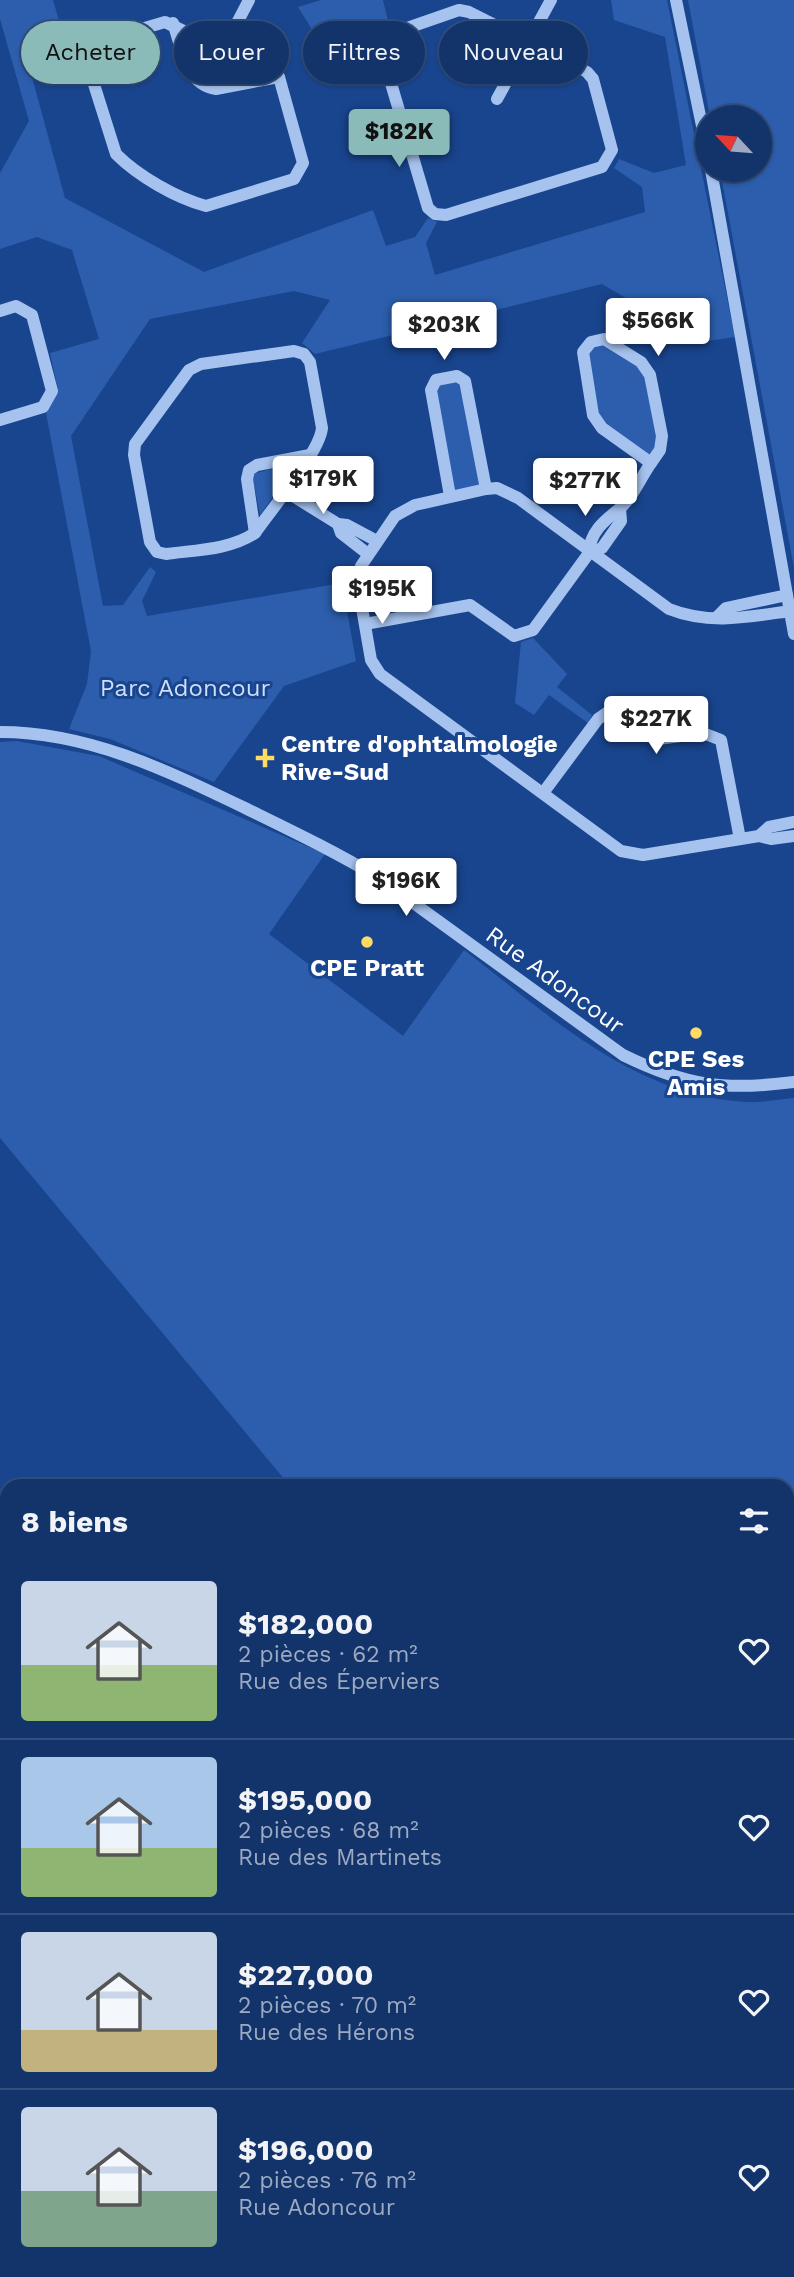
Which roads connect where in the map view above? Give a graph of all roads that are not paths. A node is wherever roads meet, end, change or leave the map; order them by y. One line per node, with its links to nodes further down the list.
1 (249, 0): 4 (street)
2 (551, 0): 5 (street)
3 (676, 0): 14 (street)
4 (238, 21)
5 (540, 21)
6 (173, 23): 7 (street); 11 (street)
7 (174, 26)
8 (528, 42): 8 (street)
9 (202, 84): 10 (street)
10 (242, 84)
11 (281, 84)
12 (505, 84): 13 (street)
13 (497, 99)
14 (698, 105)
15 (713, 182): 28 (street)
16 (0, 311): 17 (street)
17 (0, 420)
18 (310, 454): 21 (street); 24 (street); 24 (street)
19 (651, 463): 19 (street); 26 (street)
20 (486, 489): 22 (street); 22 (street); 26 (street)
21 (285, 491): 23 (street); 24 (street)
22 (450, 496): 25 (street)
23 (338, 524): 25 (street); 27 (street)
24 (255, 533)
25 (377, 541): 27 (street)
26 (589, 553): 30 (street); 31 (street)
27 (368, 554): 31 (street)
28 (787, 595): 29 (street); 30 (street)
29 (790, 611): 30 (street); 32 (street)
30 (716, 618)
31 (365, 624): 34 (street)
32 (794, 634)
33 (0, 732): 39 (street, Rue Adoncour)
34 (543, 793): 38 (street); 38 (street)
35 (794, 822): 36 (street)
36 (759, 836): 37 (street); 38 (street)
37 (794, 836)
38 (740, 839)
39 (794, 1082)

